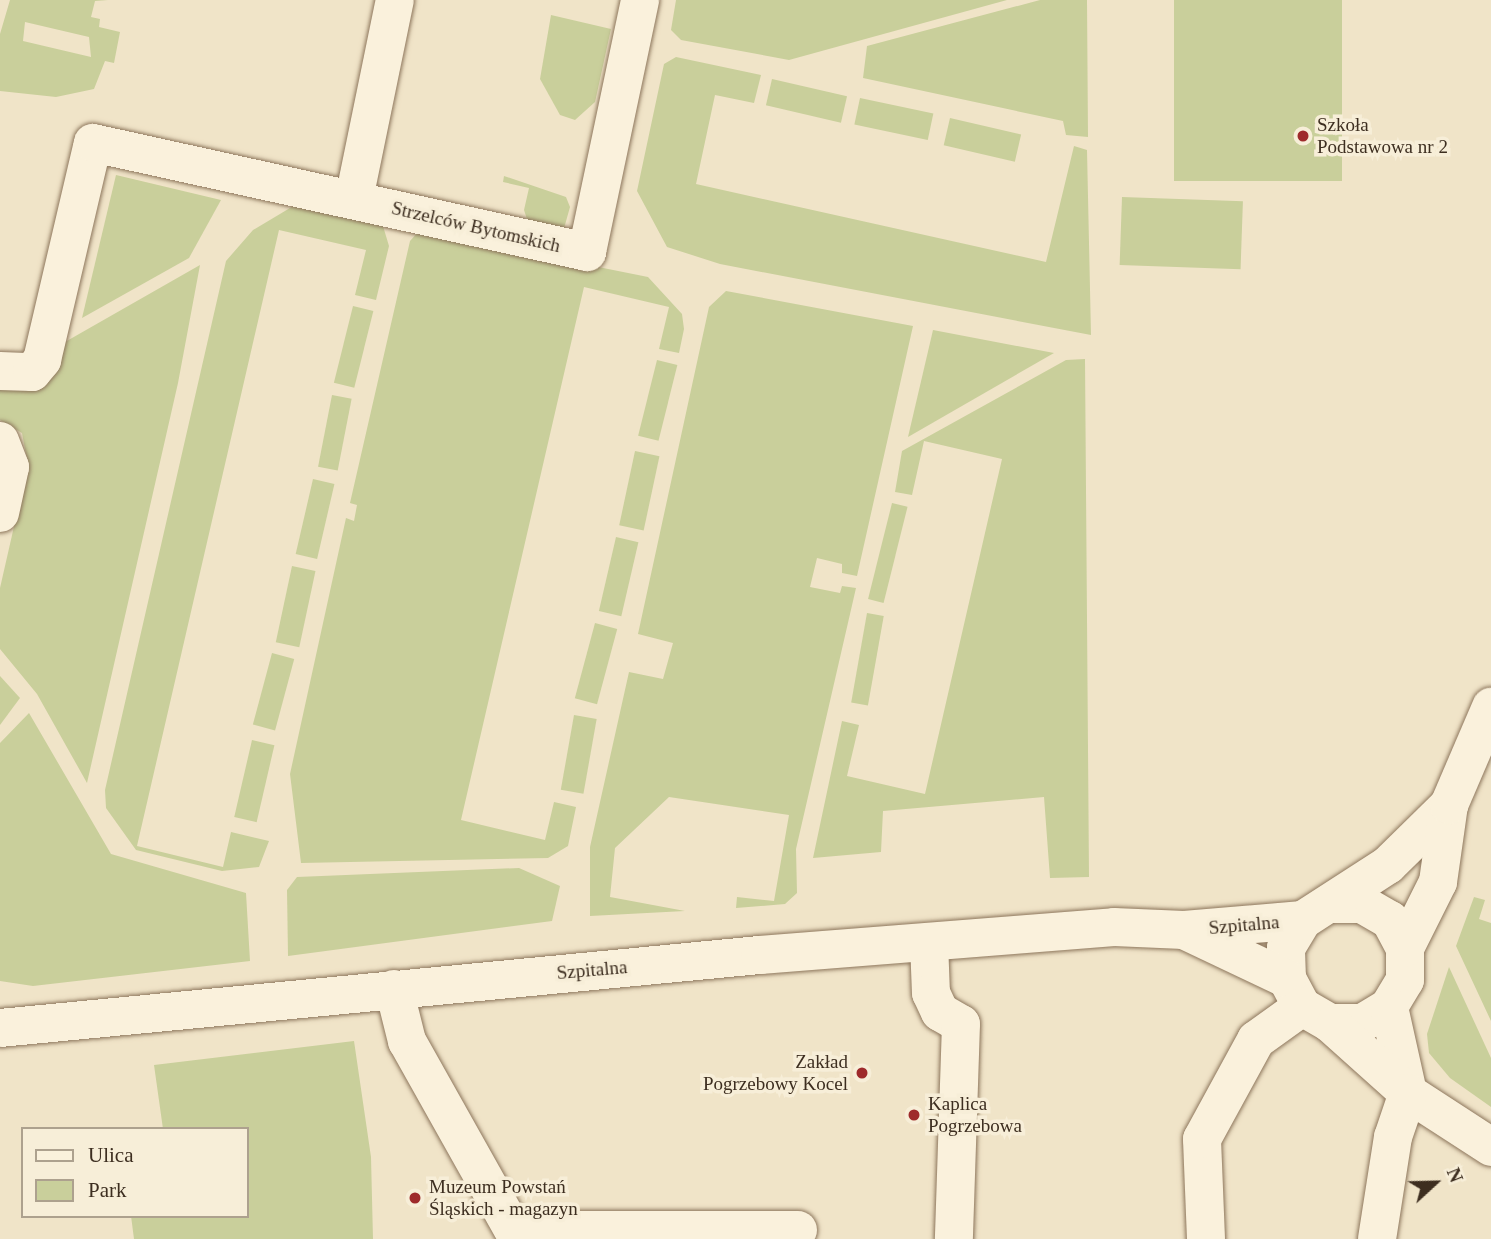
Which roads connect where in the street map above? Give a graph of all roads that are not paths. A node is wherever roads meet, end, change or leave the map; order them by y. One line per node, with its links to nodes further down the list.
1 (395, 0): 3 (street)
2 (640, 0): 3 (street, Strzelców Bytomskich)
3 (354, 199): 4 (street)
4 (0, 371)
5 (0, 440): 6 (street)
6 (0, 513)
7 (1491, 707): 8 (street)
8 (1449, 805): 9 (street); 12 (street)
9 (1317, 912): 10 (street, Szpitalna); 12 (street); 14 (street)
10 (1185, 930): 11 (street, Szpitalna); 14 (street, Szpitalna)
11 (929, 942): 13 (street, Szpitalna); 21 (street)
12 (1405, 948): 15 (street)
13 (394, 989): 16 (street, Szpitalna); 20 (street)
14 (1306, 1003): 15 (street); 17 (street, Szpitalna); 22 (street)
15 (1389, 1007): 17 (street)
16 (0, 1028)
17 (1408, 1093): 18 (street, Szpitalna); 23 (street)
18 (1491, 1147)
19 (798, 1230): 20 (street)
20 (517, 1235)
21 (954, 1239)
22 (1206, 1239)
23 (1377, 1239)

